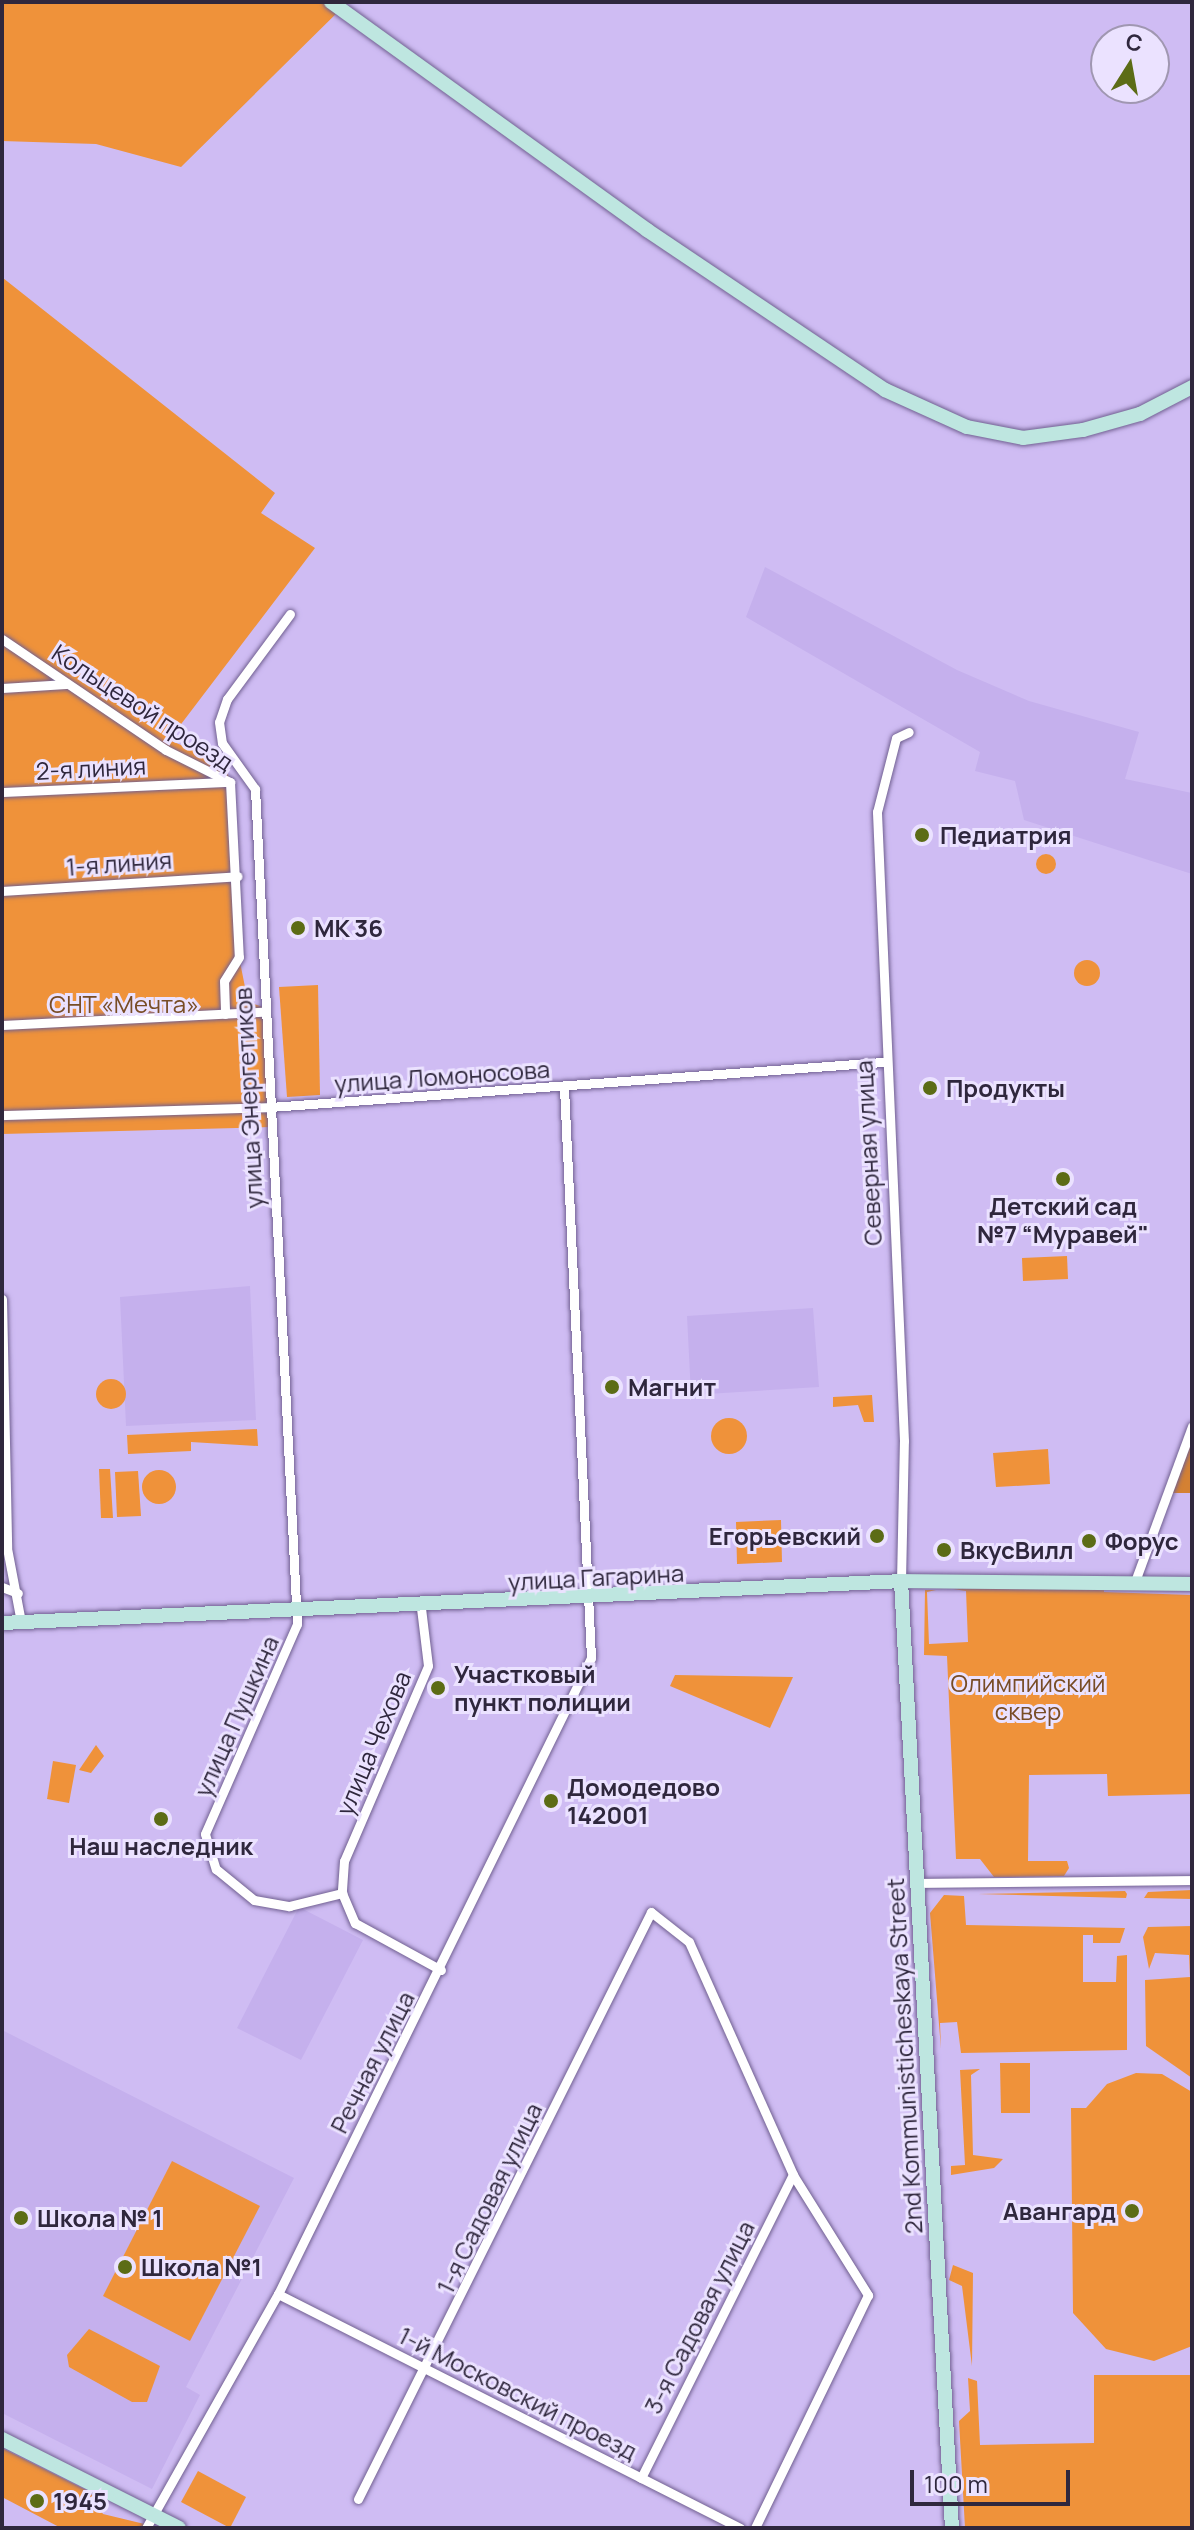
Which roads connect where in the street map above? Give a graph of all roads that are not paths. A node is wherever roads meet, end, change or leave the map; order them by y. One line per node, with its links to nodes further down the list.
1 (331, 2): 2 (street)
2 (1192, 387)
3 (290, 614): 12 (street, улица Энергетиков)
4 (2, 639): 5 (street, Кольцевой проезд)
5 (67, 684): 6 (street); 8 (street, Кольцевой проезд)
6 (2, 688)
7 (909, 732): 15 (street, Северная улица)
8 (230, 782): 9 (street, 2-я линия); 10 (street, Кольцевой проезд)
9 (2, 792)
10 (238, 876): 11 (street, 1-я линия); 13 (street, Кольцевой проезд)
11 (2, 891)
12 (263, 1012): 13 (street); 17 (street, улица Энергетиков)
13 (225, 1014): 14 (street)
14 (2, 1025)
15 (883, 1062): 16 (street, улица Ломоносова); 24 (street, Северная улица)
16 (564, 1087): 17 (street, улица Ломоносова); 29 (street, Речная улица)
17 (270, 1107): 18 (street, улица Ломоносова); 31 (street, улица Энергетиков)
18 (2, 1115)
19 (2, 1299): 20 (street)
20 (4, 1390): 22 (street)
21 (1192, 1426): 25 (street)
22 (7, 1548): 23 (street); 28 (street)
23 (2, 1566)
24 (901, 1581): 25 (street, улица Гагарина); 29 (street, улица Гагарина); 35 (street, 2nd Kommunisticheskaya Street)
25 (1134, 1584): 26 (street, улица Гагарина)
26 (1192, 1584)
27 (2, 1587): 28 (street)
28 (18, 1593): 32 (street)
29 (590, 1599): 30 (street, улица Гагарина); 37 (street, Речная улица)
30 (421, 1608): 31 (street, улица Гагарина); 36 (street, улица Чехова)
31 (296, 1613): 32 (street, улица Гагарина); 36 (street, улица Пушкина)
32 (21, 1622): 33 (street, улица Гагарина)
33 (2, 1623)
34 (1192, 1880): 35 (street)
35 (917, 1883): 48 (street, 2nd Kommunisticheskaya Street)
36 (342, 1893): 37 (street)
37 (441, 1970): 39 (street, Речная улица)
38 (793, 2175): 40 (street, 1-я Садовая улица); 42 (street, 3-я Садовая улица); 47 (street)
39 (278, 2294): 40 (street, 1-й Московский проезд); 44 (street, Речная улица)
40 (426, 2369): 42 (street, 1-й Московский проезд); 43 (street, 1-я Садовая улица)
41 (2, 2439): 44 (street)
42 (641, 2478): 46 (street, 1-й Московский проезд)
43 (358, 2499)
44 (151, 2522): 45 (street)
45 (179, 2528)
46 (740, 2528)
47 (755, 2528)
48 (952, 2528)

